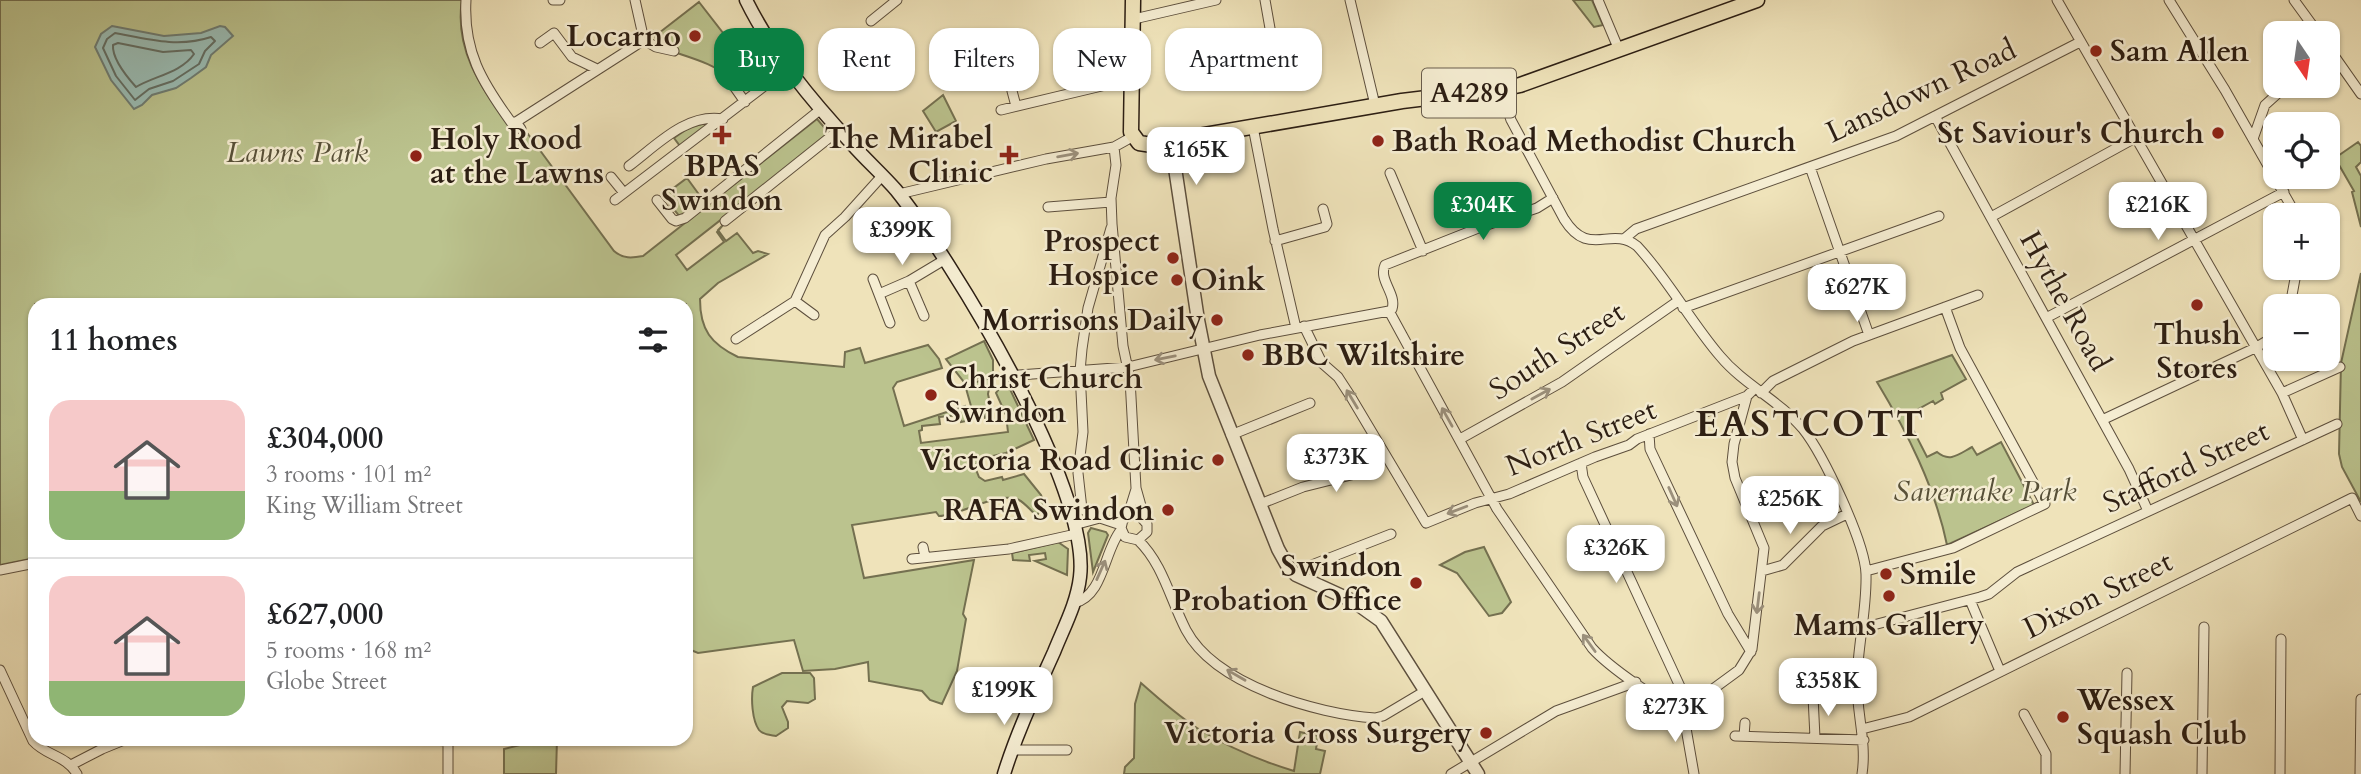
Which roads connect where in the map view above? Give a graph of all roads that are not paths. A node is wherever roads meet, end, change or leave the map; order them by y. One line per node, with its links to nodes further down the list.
1 (466, 0): 28 (street)
2 (553, 0): 3 (street)
3 (560, 0)
4 (635, 0): 22 (street)
5 (746, 0): 19 (main road)
6 (897, 0): 17 (street)
7 (1133, 0): 16 (main road)
8 (1216, 0): 16 (street)
9 (1265, 0): 21 (street)
10 (1350, 0): 39 (street)
11 (1598, 0): 25 (street)
12 (1757, 0): 25 (main road, A4289)
13 (2057, 0): 23 (street)
14 (2169, 0): 49 (street)
15 (2294, 0): 18 (street)
16 (1134, 19): 20 (main road)
17 (871, 21)
18 (2309, 21)
19 (760, 28)
20 (1134, 28)
21 (1270, 28)
22 (644, 40): 26 (street); 28 (street)
23 (2080, 42): 43 (street, Lansdown Road); 48 (street)
24 (540, 44): 28 (street)
25 (1619, 50): 30 (main road, A4289)
26 (674, 51)
27 (2340, 66): 36 (street)
28 (597, 69)
29 (804, 87): 41 (main road)
30 (1501, 89): 39 (main road, A4289); 60 (street)
31 (736, 91): 38 (street)
32 (759, 91): 38 (street)
33 (1012, 91): 40 (street)
34 (1080, 91): 40 (street)
35 (1131, 91): 47 (main road)
36 (2361, 94)
37 (2273, 98): 49 (street)
38 (745, 102): 44 (street)
39 (1375, 105): 45 (main road, A4289)
40 (1016, 106): 42 (street)
41 (821, 109): 46 (main road); 62 (street)
42 (1001, 110)
43 (1935, 116): 53 (street, Lansdown Road); 68 (street, Hythe Road)
44 (723, 119): 52 (street); 58 (street)
45 (1253, 127): 51 (main road, A4289); 73 (street)
46 (839, 130): 55 (main road); 69 (street)
47 (1132, 137): 50 (street); 51 (main road)
48 (2135, 138): 68 (street); 72 (street)
49 (2253, 139): 57 (street)
50 (1114, 146): 59 (street, one-way to 50); 63 (street)
51 (1172, 148): 94 (main road)
52 (629, 166)
53 (1810, 167): 71 (street, Lansdown Road); 75 (street)
54 (1390, 173): 74 (street)
55 (882, 176): 59 (main road); 81 (street)
56 (611, 177): 58 (street)
57 (2284, 192): 64 (street); 72 (street)
58 (624, 193): 61 (street)
59 (898, 194): 76 (main road)
60 (1553, 198): 71 (street); 74 (street)
61 (615, 200)
62 (657, 200)
63 (1111, 202): 65 (street); 70 (street)
64 (2289, 203)
65 (1048, 207)
66 (1322, 209): 73 (street)
67 (1939, 216): 75 (street, South Street)
68 (1991, 218): 87 (street, Hythe Road)
69 (724, 220)
70 (1112, 224): 95 (street); 96 (street)
71 (1624, 239): 82 (street)
72 (2193, 239): 87 (street); 93 (street)
73 (1275, 241): 89 (street)
74 (1423, 251): 84 (street)
75 (1839, 251): 82 (street, South Street); 90 (street)
76 (944, 260): 78 (street); 111 (main road)
77 (873, 279): 79 (street)
78 (909, 281): 79 (street); 86 (street)
79 (879, 294): 88 (street)
80 (1978, 295): 83 (street, North Street)
81 (795, 302): 85 (street); 91 (street)
82 (1681, 304): 99 (street); 106 (street, South Street, one-way to 82)
83 (1945, 307): 90 (street, North Street); 131 (street)
84 (1389, 311): 89 (street); 106 (street, one-way to 84)
85 (814, 315)
86 (924, 316)
87 (2046, 318): 102 (street, Hythe Road)
88 (890, 323)
89 (1300, 327): 94 (street); 108 (street, one-way to 89)
90 (1869, 334): 99 (street, North Street)
91 (736, 339)
92 (2263, 343): 93 (street)
93 (2255, 348): 100 (street); 102 (street)
94 (1203, 349): 95 (street, one-way to 95); 104 (main road)
95 (1128, 368): 96 (street); 110 (street)
96 (1080, 371): 98 (street); 114 (street)
97 (2331, 371): 100 (street)
98 (1019, 376)
99 (1754, 392): 105 (street, North Street); 116 (street); 130 (street)
100 (2282, 393): 107 (street)
101 (1310, 402): 104 (street)
102 (2102, 420): 115 (street, Hythe Road)
103 (2337, 424): 107 (street, Stafford Street)
104 (1231, 435): 113 (main road)
105 (1649, 435): 109 (street, North Street); 138 (street, one-way to 138)
106 (1460, 439): 112 (street)
107 (2303, 440): 115 (street, Stafford Street)
108 (1384, 453): 112 (street, North Street, one-way to 108); 113 (street)
109 (1581, 463): 112 (street, North Street); 146 (street)
110 (1136, 488): 117 (street); 120 (street)
111 (1066, 498): 114 (street); 122 (main road)
112 (1492, 499): 142 (street, one-way to 112)
113 (1259, 504): 132 (main road)
114 (1082, 509): 119 (street)
115 (2148, 511): 133 (street, Stafford Street)
116 (1847, 514): 130 (street); 131 (street)
117 (1128, 516): 120 (street); 121 (street)
118 (2361, 516): 140 (street, Dixon Street)
119 (1100, 518): 121 (street); 122 (street)
120 (1145, 520): 124 (street)
121 (1121, 528): 124 (street); 134 (street, one-way to 121)
122 (1075, 530): 126 (street); 134 (main road)
123 (1391, 534): 132 (street)
124 (1138, 540): 143 (street, one-way to 124)
125 (923, 547): 126 (street)
126 (925, 557): 127 (street)
127 (912, 559)
128 (28, 564): 129 (street)
129 (0, 570)
130 (1762, 571): 138 (street, one-way to 138)
131 (1866, 571): 136 (street)
132 (1296, 575): 143 (main road)
133 (1970, 600): 136 (street, Stafford Street); 140 (street)
134 (1074, 603): 157 (main road)
135 (2204, 627): 170 (street)
136 (1862, 628): 150 (street)
137 (2281, 639): 171 (street)
138 (1751, 652): 146 (street)
139 (0, 670): 151 (street)
140 (2000, 671): 150 (street, Dixon Street)
141 (2127, 673): 169 (street)
142 (1636, 682): 146 (street); 159 (street)
143 (1425, 691): 159 (main road)
144 (1813, 696): 152 (street)
145 (2361, 699): 148 (street)
146 (1683, 711): 166 (street)
147 (2024, 714): 168 (street)
148 (2361, 716): 172 (street)
149 (1745, 723): 152 (street)
150 (1862, 729): 153 (street)
151 (28, 730)
152 (1815, 738): 153 (street)
153 (1864, 740): 167 (street)
154 (37, 746): 160 (street)
155 (108, 746): 160 (street)
156 (448, 746): 162 (street)
157 (1013, 750): 158 (street); 163 (main road)
158 (1067, 750)
159 (1471, 762): 164 (street); 165 (main road)
160 (71, 765): 161 (street)
161 (77, 774)
162 (448, 774)
163 (1004, 774)
164 (1451, 774)
165 (1478, 774)
166 (1694, 774)
167 (1862, 774)
168 (2046, 774)
169 (2125, 774)
170 (2202, 774)
171 (2280, 774)
172 (2360, 774)

